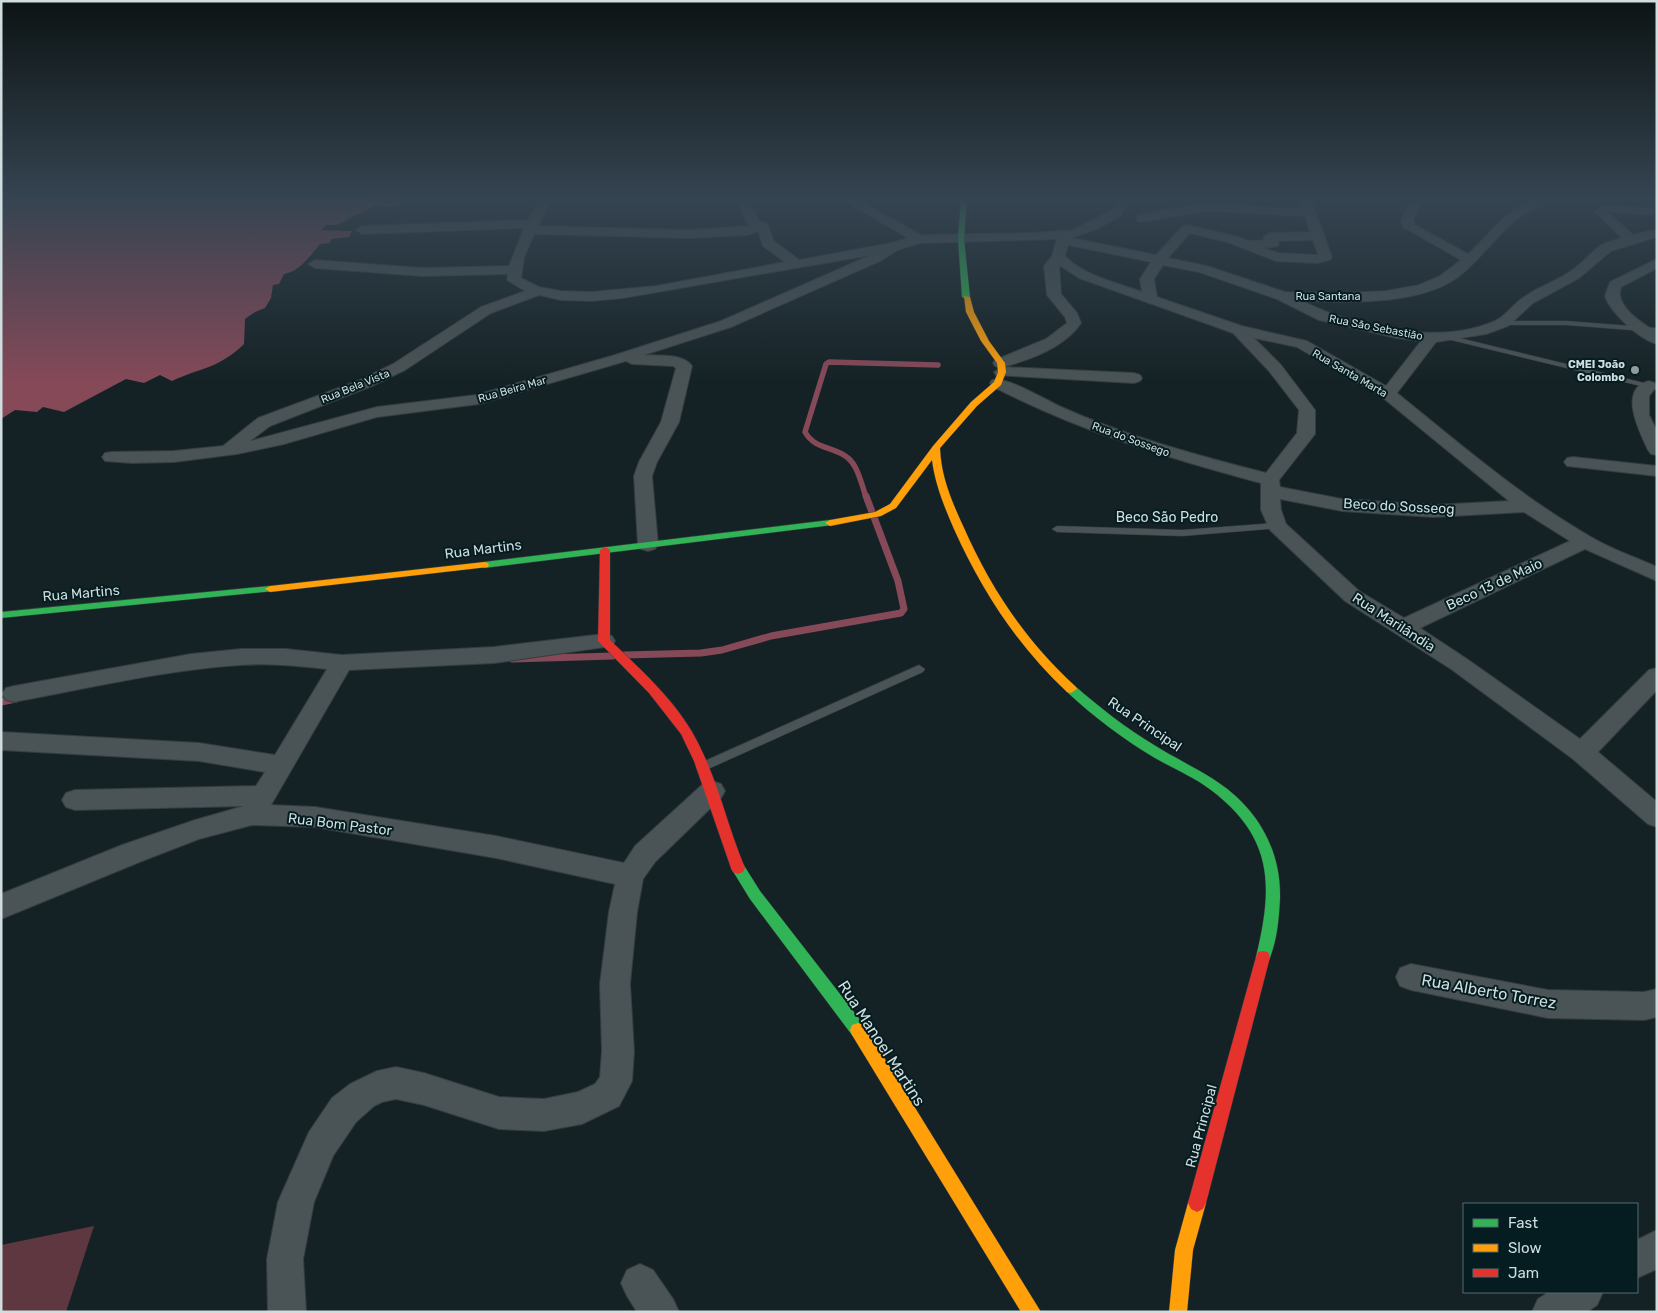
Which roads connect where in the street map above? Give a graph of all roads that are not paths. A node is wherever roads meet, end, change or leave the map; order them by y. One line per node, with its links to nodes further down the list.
1 (519, 258): 18 (street)
2 (788, 258): 17 (street)
3 (831, 258): 17 (street)
4 (874, 258): 31 (street, Rua Beira Mar)
5 (962, 258): 32 (street)
6 (1057, 258): 32 (street)
7 (1059, 258): 21 (street, Rua Santa Marta)
8 (1157, 258): 13 (street, Rua São Sebastião)
9 (1302, 258): 10 (street)
10 (1320, 258)
11 (1467, 258): 14 (street)
12 (1594, 258): 23 (street)
13 (1160, 259): 20 (street, Rua São Sebastião); 21 (street)
14 (1470, 260): 20 (street, Rua Santana)
15 (1657, 263): 24 (street)
16 (315, 264): 18 (street)
17 (796, 264): 19 (street)
18 (514, 270): 19 (street)
19 (535, 292): 37 (street, Rua Bela Vista)
20 (1282, 296): 22 (street, Rua São Sebastião)
21 (1150, 300): 25 (street, Rua Santa Marta)
22 (1310, 311): 28 (street, Rua São Sebastião); 30 (street)
23 (1503, 323): 24 (lane); 27 (street, Rua São Sebastião)
24 (1638, 328): 26 (lane); 29 (street)
25 (1238, 330): 30 (street, Rua Santa Marta); 42 (street)
26 (1657, 330)
27 (1450, 337): 28 (street, Rua São Sebastião); 34 (lane)
28 (1432, 338): 35 (street)
29 (1657, 340)
30 (1302, 344): 35 (street, Rua Santa Marta)
31 (620, 358): 37 (street, Rua Beira Mar); 47 (street)
32 (1000, 373): 33 (street); 36 (street); 42 (street, Rua do Sossego)
33 (1134, 378)
34 (1653, 387): 38 (street)
35 (1388, 394): 43 (street, Rua Santa Marta)
36 (936, 448): 47 (street, Rua Martins); 73 (street, Rua Principal)
37 (227, 450): 39 (street, Rua Beira Mar)
38 (1657, 450)
39 (111, 457)
40 (1573, 462): 41 (street)
41 (1657, 471)
42 (1270, 486): 43 (street, Beco do Sosseog); 44 (street)
43 (1528, 506): 46 (street, Rua Santa Marta)
44 (1277, 526): 45 (lane, Beco São Pedro); 51 (street, Rua Marilândia)
45 (1057, 529)
46 (1585, 542): 49 (street, Rua Santa Marta); 51 (street, Beco 13 de Maio)
47 (648, 545): 48 (street, Rua Martins)
48 (605, 550): 50 (street, Rua Martins); 52 (street)
49 (1657, 575)
50 (1, 615)
51 (1403, 627): 58 (street, Rua Marilândia)
52 (604, 641): 53 (street); 60 (street)
53 (342, 663): 56 (street); 59 (street)
54 (919, 669): 60 (lane)
55 (1657, 676): 58 (street)
56 (14, 694)
57 (1, 741): 59 (street)
58 (1582, 753): 63 (street, Rua Marilândia)
59 (281, 765): 62 (street)
60 (707, 779): 64 (street); 72 (street, Rua Manoel Martins)
61 (75, 800): 62 (street)
62 (257, 805): 64 (street, Rua Bom Pastor); 65 (street, Rua Bom Pastor)
63 (1657, 817)
64 (630, 876): 71 (street)
65 (1, 907)
66 (1411, 977): 67 (street, Rua Alberto Torrez)
67 (1657, 1003)
68 (1657, 1248): 69 (street)
69 (1638, 1259)
70 (1582, 1293): 74 (street)
71 (287, 1312)
72 (1032, 1312)
73 (1178, 1312)
74 (1551, 1312)

